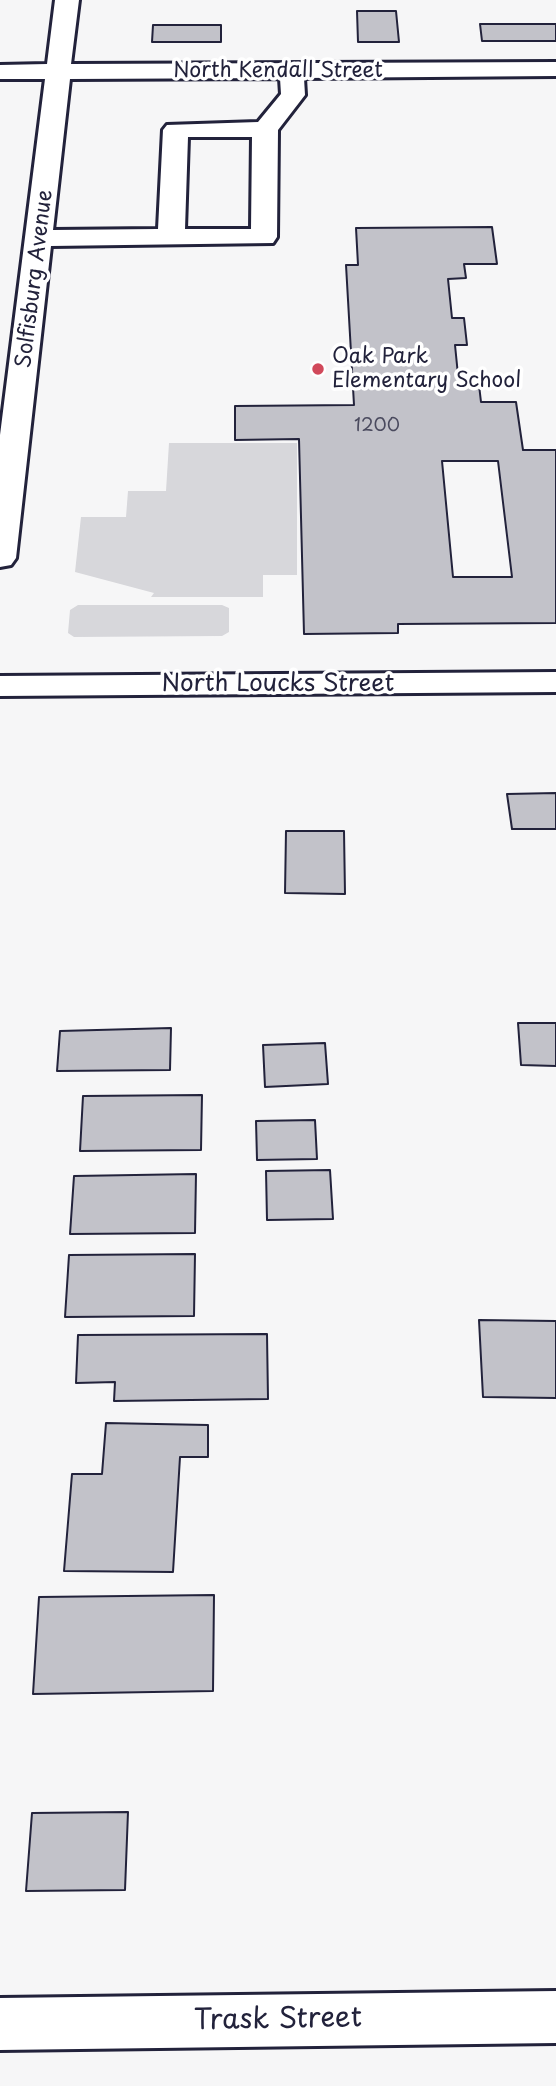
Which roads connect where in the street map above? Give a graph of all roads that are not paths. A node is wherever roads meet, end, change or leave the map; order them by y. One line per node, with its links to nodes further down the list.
1 (67, 0): 5 (street, Solfisburg Avenue)
2 (556, 69): 3 (street, North Kendall Street)
3 (292, 71): 5 (street, North Kendall Street); 6 (street)
4 (0, 72): 5 (street, North Kendall Street)
5 (60, 72): 7 (street, Solfisburg Avenue)
6 (265, 129): 8 (street); 8 (street)
7 (40, 238): 8 (street); 9 (street, Solfisburg Avenue)
8 (171, 238)
9 (0, 558)
10 (556, 682): 11 (street, North Loucks Street)
11 (0, 686)
12 (556, 2017): 13 (street, Trask Street)
13 (0, 2024)

